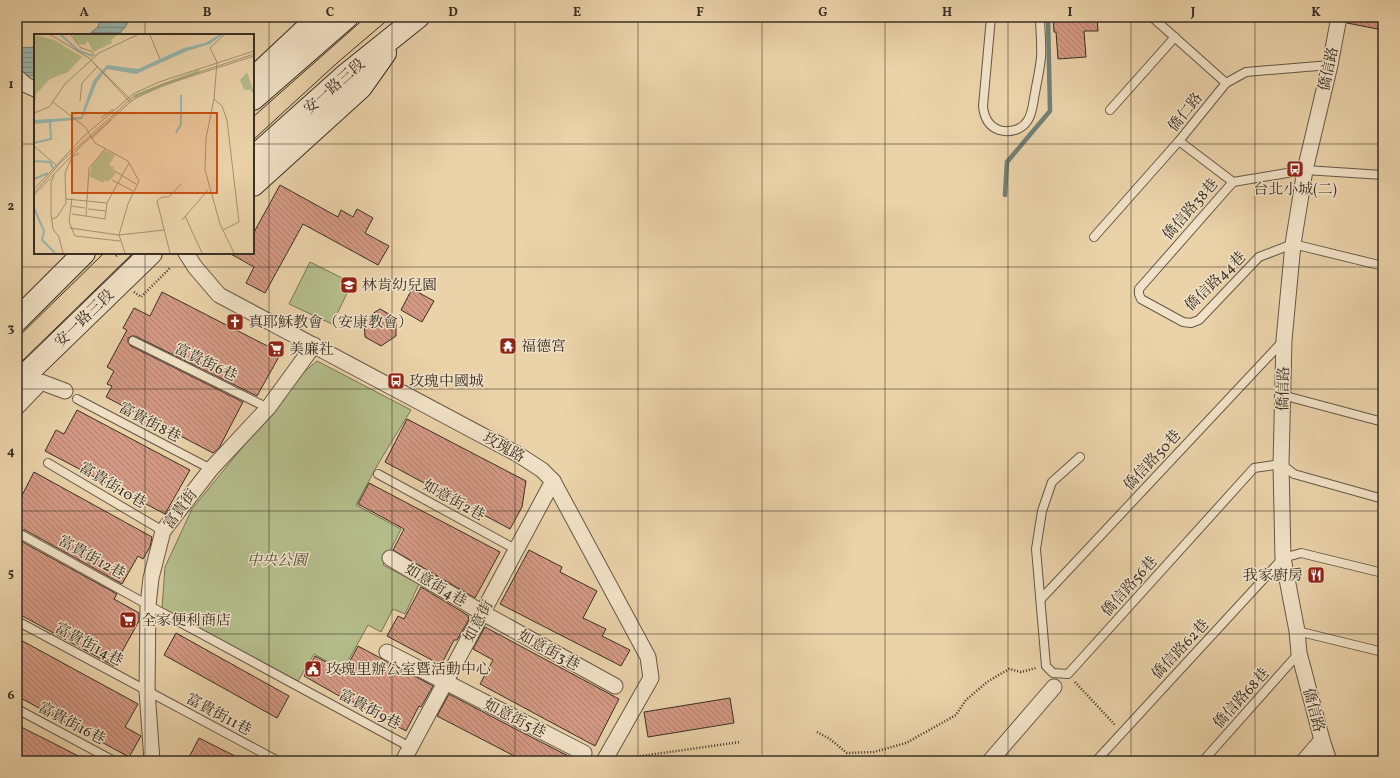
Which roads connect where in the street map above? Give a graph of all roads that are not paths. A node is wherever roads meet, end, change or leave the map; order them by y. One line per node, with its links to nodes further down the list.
1 (319, 17): 11 (street)
2 (347, 17): 13 (street)
3 (418, 17): 8 (street, 安一路三段)
4 (991, 17): 5 (lane)
5 (1040, 17)
6 (1152, 17): 9 (lane)
7 (1339, 17): 10 (street, 僑信路)
8 (400, 32): 16 (street, 安一路三段); 20 (street)
9 (1175, 37): 12 (lane); 14 (lane)
10 (1330, 65): 12 (lane, 僑仁路); 17 (street, 僑信路)
11 (254, 79)
12 (1226, 83): 15 (lane, 僑仁路)
13 (254, 98)
14 (1110, 110)
15 (1179, 141): 19 (lane); 21 (lane, 僑仁路)
16 (254, 157)
17 (1305, 170): 18 (lane, 僑信路38巷); 19 (lane, 僑信路38巷); 22 (street, 僑信路)
18 (1383, 175)
19 (1233, 182): 28 (lane, 僑信路38巷)
20 (254, 184)
21 (1094, 237)
22 (1293, 244): 27 (lane); 28 (lane, 僑信路44巷); 31 (street, 僑信路)
23 (74, 254): 29 (street)
24 (83, 254): 30 (street)
25 (150, 254): 34 (street, 安一路三段)
26 (187, 254): 33 (street, 玫瑰路)
27 (1383, 266)
28 (1139, 294)
29 (17, 310)
30 (17, 320)
31 (1284, 340): 36 (street, 僑信路); 53 (lane, 僑信路50巷)
32 (133, 342): 38 (lane, 富貴街6巷)
33 (314, 346): 38 (street, 富貴街); 45 (street, 玫瑰路)
34 (17, 383)
35 (71, 395): 37 (street); 43 (lane, 富貴街8巷)
36 (1282, 395): 39 (lane); 42 (street, 僑信路)
37 (17, 407)
38 (268, 408): 43 (street, 富貴街)
39 (1383, 422)
40 (1080, 457): 53 (lane)
41 (48, 463): 47 (lane, 富貴街10巷)
42 (1281, 464): 46 (lane); 51 (street, 僑信路); 53 (lane, 僑信路56巷)
43 (211, 469): 47 (street, 富貴街)
44 (378, 474): 49 (lane, 如意街2巷)
45 (553, 481): 49 (street, 如意街); 74 (street, 玫瑰路)
46 (1383, 499)
47 (163, 531): 54 (street, 富貴街)
48 (22, 535): 54 (lane, 富貴街12巷)
49 (517, 550): 55 (street, 如意街)
50 (390, 558): 55 (street, 如意街4巷)
51 (1283, 558): 52 (lane); 57 (street, 僑信路); 69 (lane, 僑信路62巷)
52 (1383, 573)
53 (1041, 599)
54 (148, 605): 64 (street, 富貴街); 67 (lane, 富貴街9巷)
55 (483, 613): 61 (street, 如意街); 62 (street, 如意街3巷)
56 (17, 620): 64 (lane, 富貴街14巷)
57 (1297, 631): 59 (lane); 60 (street, 僑信路)
58 (386, 652): 61 (street, 如意街5巷)
59 (1383, 652)
60 (1299, 653): 66 (street, 僑信路); 76 (lane, 僑信路68巷)
61 (445, 682): 67 (street, 如意街); 68 (street, 如意街5巷)
62 (615, 686)
63 (1054, 687): 75 (street)
64 (147, 691): 71 (street, 富貴街); 72 (lane, 富貴街11巷)
65 (17, 709): 70 (lane, 富貴街16巷)
66 (1322, 740): 77 (street); 78 (street, 僑信路)
67 (410, 747): 73 (street, 如意街)
68 (584, 753)
69 (1097, 760)
70 (114, 761)
71 (152, 761)
72 (278, 761)
73 (403, 761)
74 (604, 761)
75 (990, 761)
76 (1203, 761)
77 (1304, 761)
78 (1329, 761)

